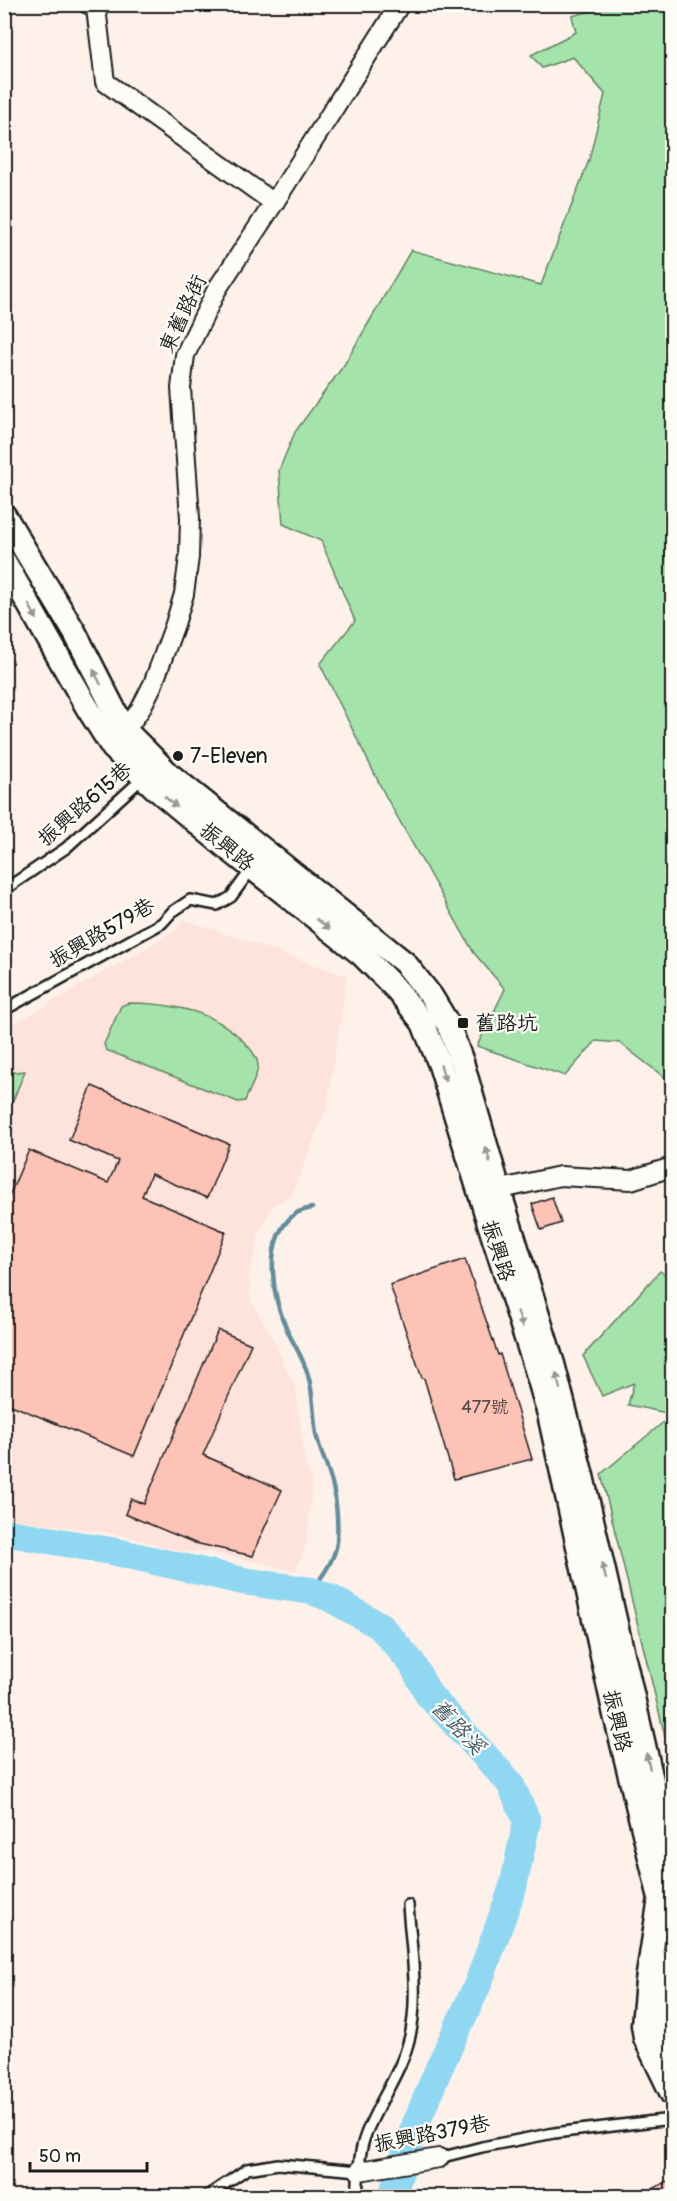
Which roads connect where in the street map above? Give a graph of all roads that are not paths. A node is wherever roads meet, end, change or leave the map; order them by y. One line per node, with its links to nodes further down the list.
1 (88, 4): 3 (street)
2 (400, 4): 3 (street, 東舊路街)
3 (274, 203): 6 (street, 東舊路街)
4 (4, 515): 6 (street, 振興路, one-way to 4)
5 (4, 561): 6 (street, 振興路, one-way to 6)
6 (119, 739): 7 (street, 振興路)
7 (151, 770): 8 (street, 振興路); 9 (street, 振興路, one-way to 9); 10 (lane, 振興路615巷)
8 (267, 851): 9 (lane, 振興路579巷); 13 (street, 振興路, one-way to 8)
9 (252, 869): 11 (lane, 振興路579巷); 13 (street, 振興路, one-way to 13)
10 (4, 890)
11 (4, 1010)
12 (672, 1167): 13 (street)
13 (489, 1192): 14 (street, 振興路, one-way to 13); 18 (street, 振興路, one-way to 18)
14 (672, 1880)
15 (408, 1905): 21 (lane)
16 (672, 1958): 17 (street)
17 (672, 2052)
18 (672, 2094)
19 (672, 2117): 20 (lane, 振興路379巷)
20 (439, 2158): 21 (street, 振興路379巷)
21 (360, 2171): 22 (lane, 振興路379巷); 23 (lane)
22 (207, 2196)
23 (357, 2196)

